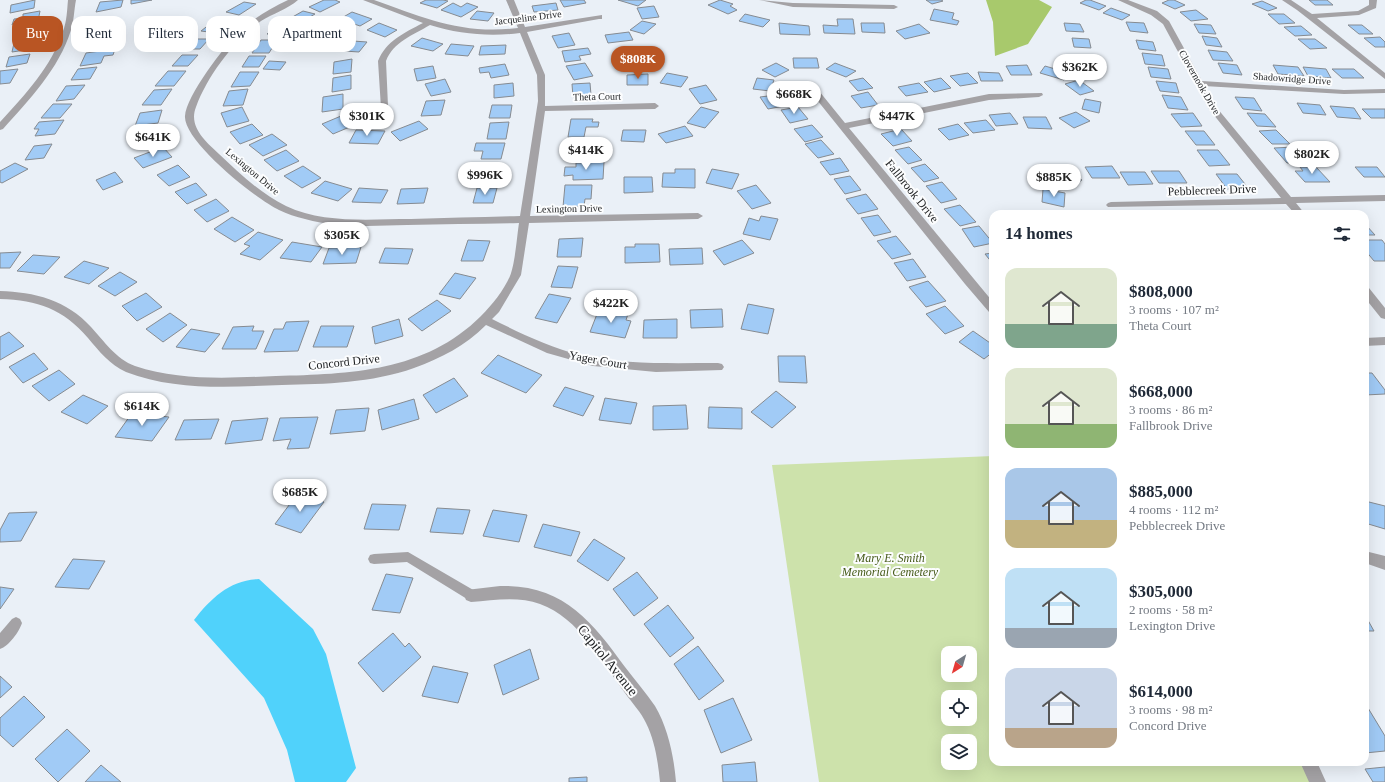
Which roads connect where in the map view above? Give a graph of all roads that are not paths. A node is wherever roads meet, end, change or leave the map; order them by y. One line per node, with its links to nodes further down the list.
1 (72, 0): 23 (street)
2 (294, 0): 29 (street, Lexington Drive)
3 (367, 0): 12 (street, Jacqueline Drive)
4 (510, 0): 13 (street, Concord Drive)
5 (763, 0): 9 (street)
6 (1122, 0): 15 (street, Clovernook Drive)
7 (1286, 0): 10 (street)
8 (1372, 0): 10 (street)
9 (894, 7)
10 (1310, 16): 14 (street)
11 (599, 18): 13 (street, Jacqueline Drive)
12 (430, 22): 13 (street, Jacqueline Drive); 19 (street)
13 (522, 30): 21 (street, Concord Drive)
14 (1385, 77)
15 (1198, 83): 17 (street, Shadowridge Drive); 25 (street, Clovernook Drive)
16 (812, 88): 22 (street, Fallbrook Drive)
17 (1385, 91)
18 (1039, 95): 22 (street)
19 (384, 106)
20 (655, 106): 21 (street, Theta Court)
21 (540, 109): 29 (street, Concord Drive)
22 (844, 126): 32 (street, Fallbrook Drive)
23 (0, 128)
24 (1385, 198): 25 (street, Pebblecreek Drive)
25 (1289, 200): 26 (street, Pebblecreek Drive); 27 (street, Clovernook Drive)
26 (1111, 205)
27 (1297, 210)
28 (698, 216): 29 (street, Lexington Drive)
29 (524, 220): 34 (street, Concord Drive)
30 (0, 295): 34 (street, Concord Drive)
31 (1369, 296): 33 (street)
32 (989, 304)
33 (1385, 315)
34 (485, 320): 37 (street, Yager Court)
35 (1385, 341): 36 (street)
36 (1369, 342)
37 (718, 366)
38 (1369, 558): 40 (street)
39 (374, 559): 41 (lane)
40 (1385, 563)
41 (471, 595): 45 (street, Capitol Avenue)
42 (16, 623): 43 (lane)
43 (0, 642)
44 (1310, 766): 46 (street)
45 (668, 782)
46 (1318, 782)

